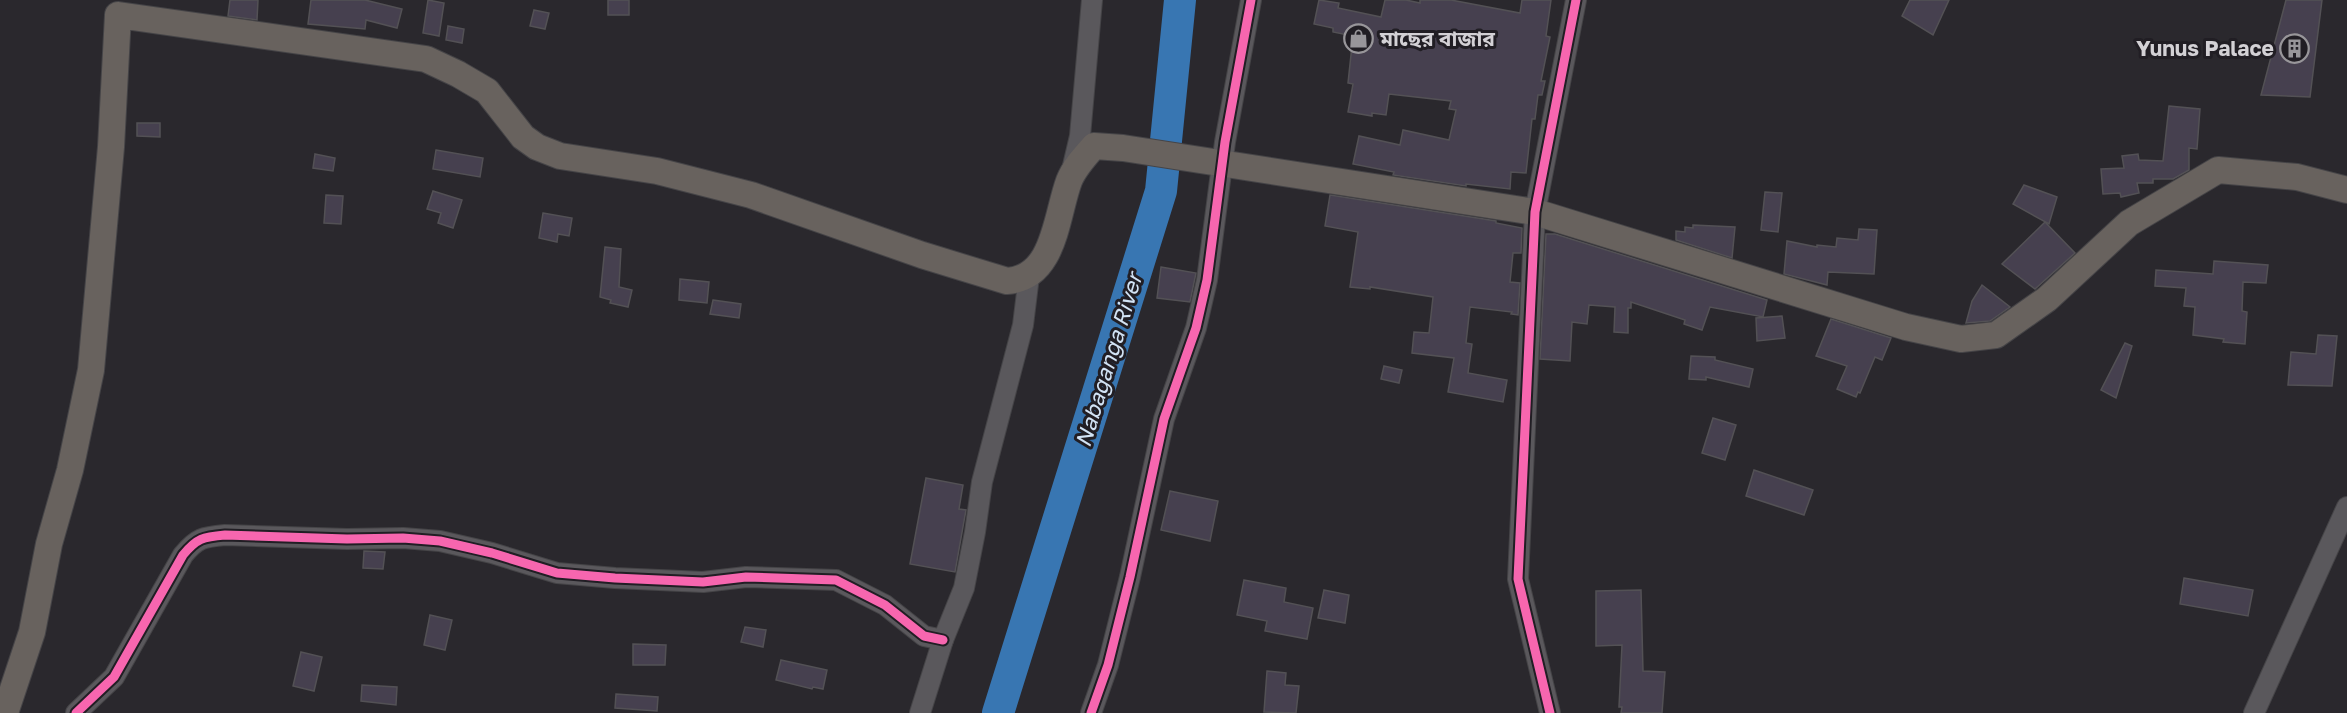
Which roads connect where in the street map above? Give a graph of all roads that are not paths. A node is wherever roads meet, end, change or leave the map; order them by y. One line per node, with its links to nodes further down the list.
1 (1092, 0): 6 (street)
2 (1251, 0): 5 (street)
3 (1576, 0): 8 (street)
4 (119, 7): 9 (main road); 12 (main road)
5 (1211, 162): 6 (main road); 8 (main road); 15 (street)
6 (1070, 178): 9 (main road)
7 (2347, 190): 8 (main road)
8 (1535, 212): 16 (street)
9 (1029, 276): 11 (street)
10 (2347, 507): 17 (street)
11 (943, 640): 13 (street); 14 (street)
12 (5, 713)
13 (76, 713)
14 (920, 713)
15 (1091, 713)
16 (1550, 713)
17 (2254, 713)

